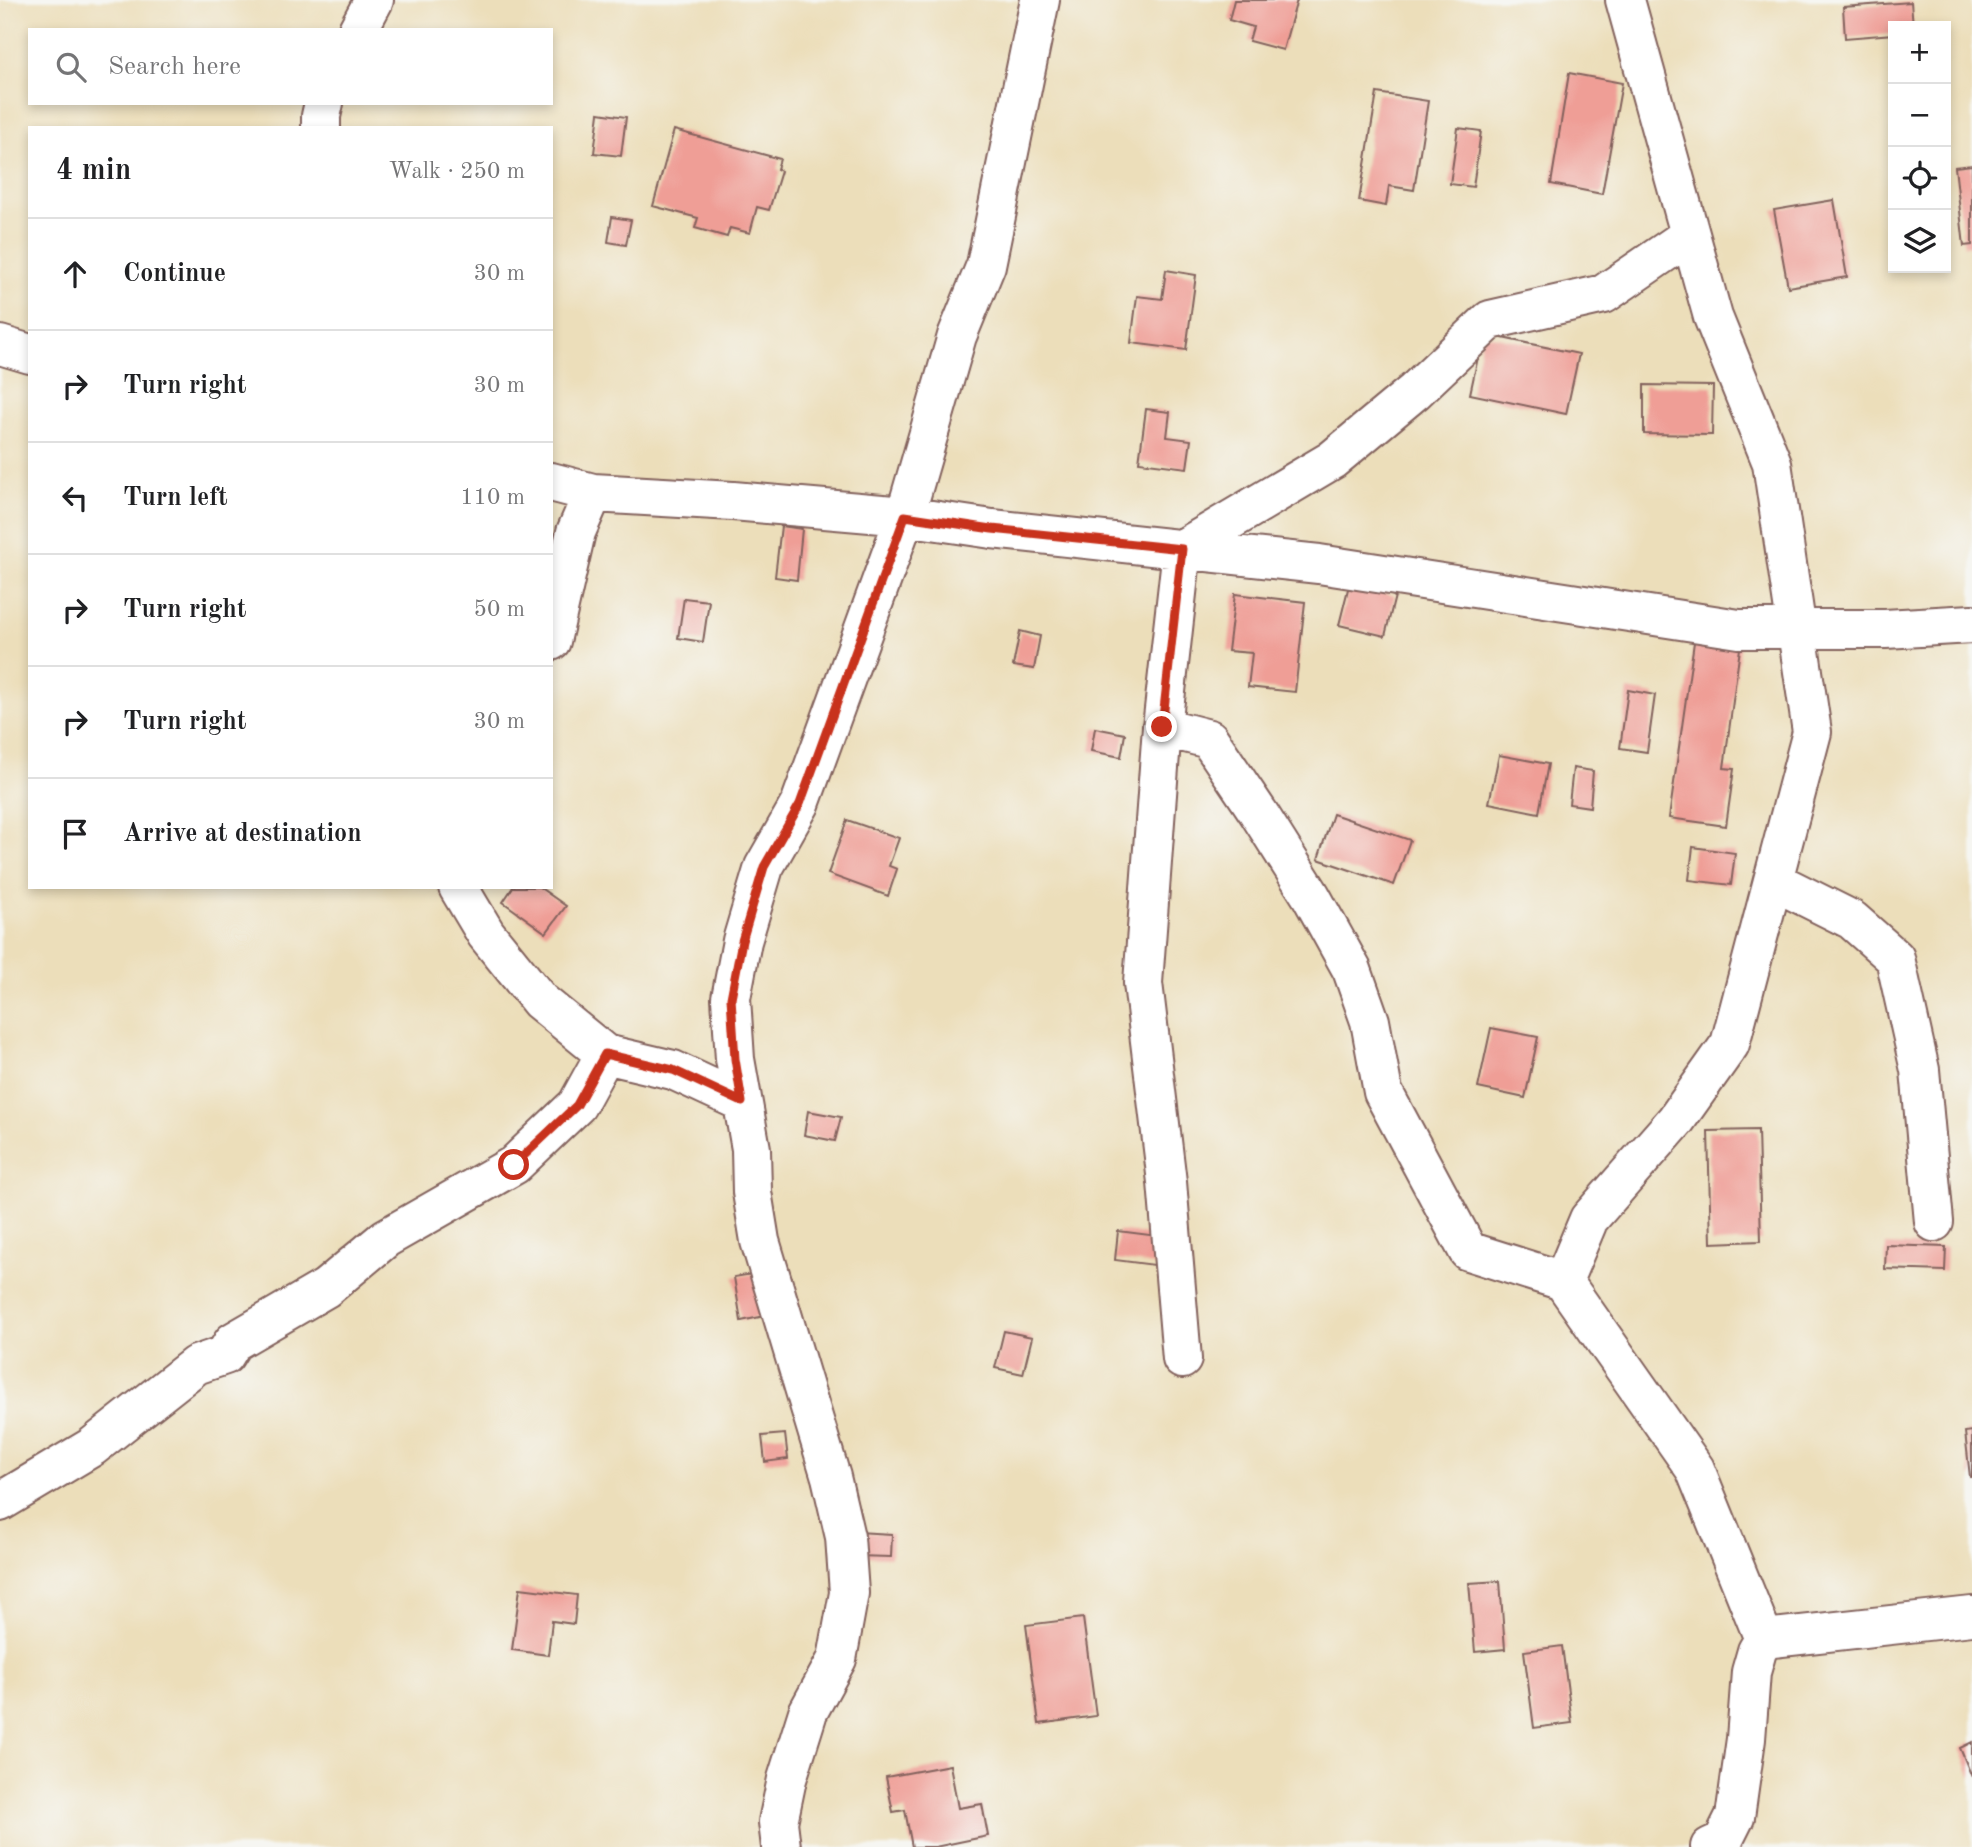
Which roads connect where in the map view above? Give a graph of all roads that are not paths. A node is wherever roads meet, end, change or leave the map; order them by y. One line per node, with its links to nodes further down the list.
1 (374, 0): 4 (street)
2 (1040, 0): 12 (street)
3 (1626, 0): 7 (street)
4 (359, 28)
5 (324, 105): 6 (street)
6 (321, 126)
7 (1690, 235): 13 (street); 15 (street)
8 (0, 345): 9 (street)
9 (28, 353)
10 (553, 483): 11 (street)
11 (593, 493): 12 (street); 16 (street)
12 (905, 516): 13 (street); 21 (street)
13 (1182, 549): 15 (street); 17 (street)
14 (1972, 624): 15 (street)
15 (1795, 629): 18 (street)
16 (553, 633)
17 (1162, 727): 23 (street); 24 (street)
18 (1774, 881): 22 (street); 23 (street)
19 (459, 889): 20 (street)
20 (605, 1054): 21 (street); 25 (street)
21 (742, 1102): 28 (street)
22 (1934, 1222)
23 (1563, 1281): 27 (street)
24 (1182, 1359)
25 (0, 1502)
26 (1972, 1616): 27 (street)
27 (1764, 1639): 29 (street)
28 (781, 1847)
29 (1710, 1847)

